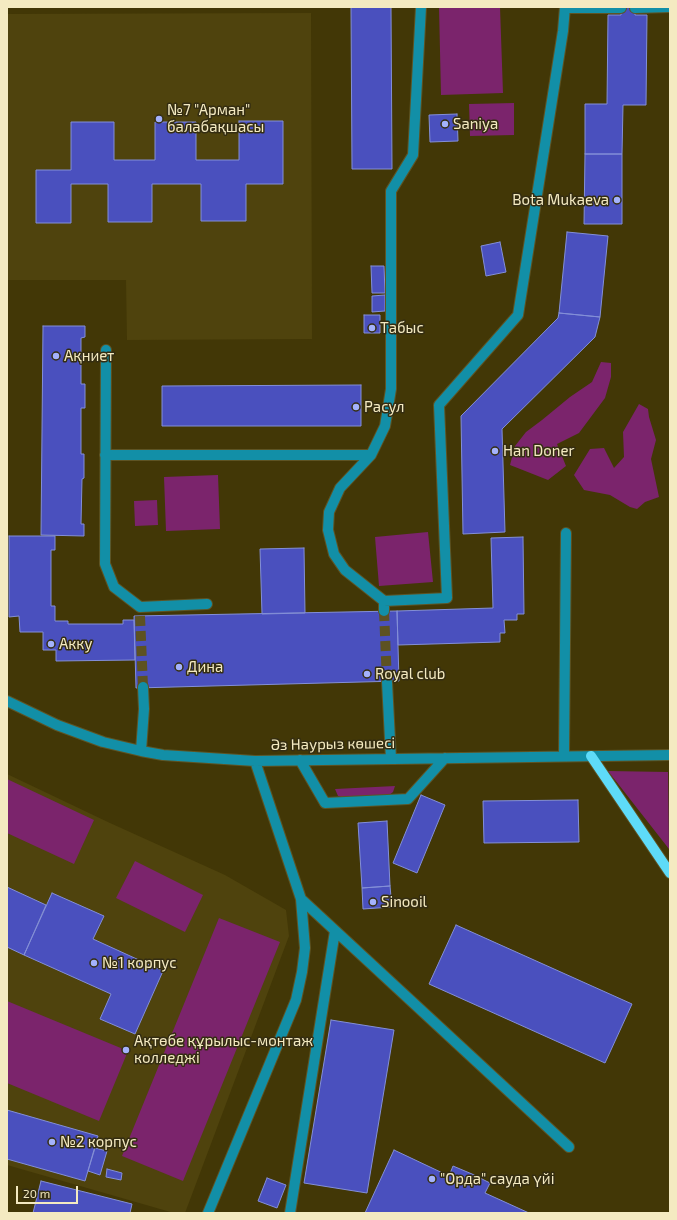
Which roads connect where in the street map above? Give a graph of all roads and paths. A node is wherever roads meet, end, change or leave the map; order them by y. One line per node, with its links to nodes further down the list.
1 (420, 7): 8 (street)
2 (670, 7): 5 (street)
3 (565, 8): 4 (street); 8 (street)
4 (621, 8)
5 (635, 8)
6 (106, 350): 7 (street)
7 (105, 455): 8 (street); 10 (street)
8 (371, 455)
9 (566, 533): 16 (street)
10 (208, 604)
11 (387, 682): 19 (street)
12 (143, 688): 14 (street)
13 (7, 701): 14 (street, Әз Наурыз көшесі)
14 (141, 751): 21 (street, Әз Наурыз көшесі)
15 (670, 754): 17 (street, Әз Наурыз көшесі)
16 (564, 756): 17 (street, Әз Наурыз көшесі); 18 (street, Әз Наурыз көшесі)
17 (591, 756): 22 (main road)
18 (446, 758): 19 (street, Әз Наурыз көшесі); 20 (street)
19 (391, 759): 20 (street, Әз Наурыз көшесі)
20 (300, 760): 21 (street, Әз Наурыз көшесі)
21 (254, 761): 23 (street)
22 (670, 874)
23 (301, 900): 24 (street); 26 (street)
24 (335, 931): 25 (street); 27 (street)
25 (569, 1147)
26 (208, 1213)
27 (290, 1213)

